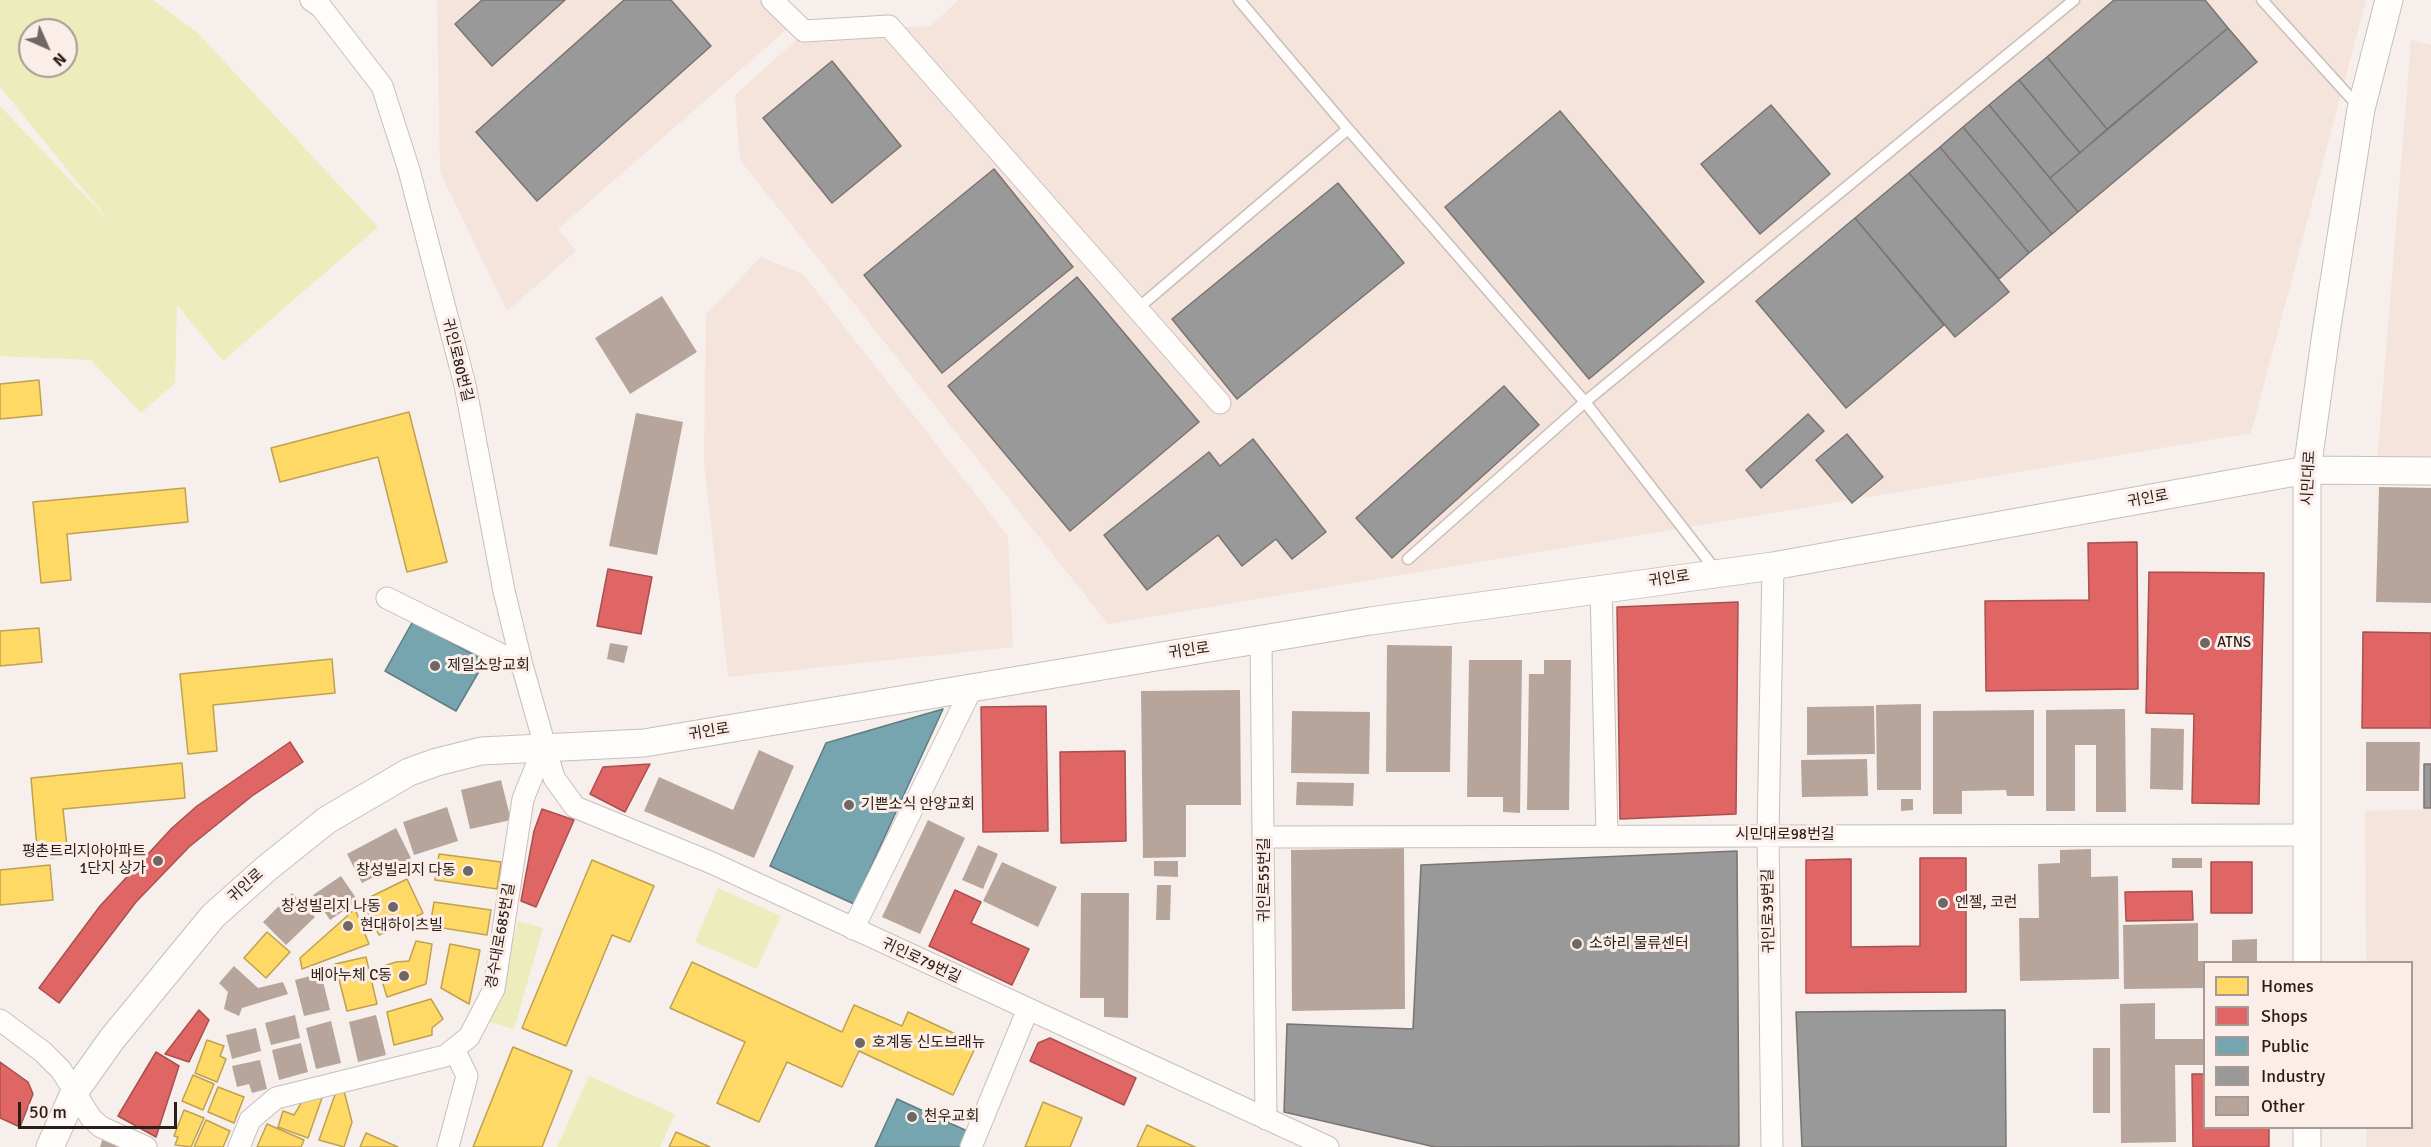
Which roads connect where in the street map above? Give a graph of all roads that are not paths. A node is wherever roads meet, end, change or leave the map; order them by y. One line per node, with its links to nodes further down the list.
1 (311, 0): 20 (street, 귀인로80번길)
2 (772, 0): 9 (street)
3 (1239, 0): 8 (lane)
4 (2074, 0): 10 (lane)
5 (2262, 0): 7 (lane)
6 (2389, 0): 7 (street, 시민대로)
7 (2361, 109): 12 (street, 시민대로)
8 (1348, 129): 9 (lane); 10 (lane)
9 (1137, 309): 11 (street)
10 (1585, 402): 14 (lane); 16 (lane)
11 (1220, 403)
12 (2307, 470): 13 (street, 귀인로); 15 (street, 귀인로); 25 (street, 시민대로)
13 (2431, 471)
14 (1408, 559)
15 (1773, 566): 16 (street, 귀인로); 24 (street, 귀인로39번길)
16 (1717, 572): 17 (street, 귀인로)
17 (1601, 589): 19 (street, 귀인로); 23 (street)
18 (387, 598): 20 (street)
19 (1261, 641): 21 (street, 귀인로); 26 (street, 귀인로55번길)
20 (522, 665): 22 (street, 귀인로80번길)
21 (972, 688): 22 (street, 귀인로); 27 (street)
22 (544, 747): 27 (street, 귀인로79번길); 31 (street, 경수대로685번길); 32 (street, 귀인로)
23 (1606, 835): 24 (street, 시민대로98번길); 26 (street, 시민대로98번길)
24 (1768, 835): 25 (street, 시민대로98번길); 41 (street, 귀인로39번길)
25 (2307, 835): 28 (street, 시민대로)
26 (1264, 837): 33 (street, 귀인로55번길)
27 (853, 929): 29 (street, 귀인로79번길)
28 (2307, 961)
29 (1028, 1009): 33 (street, 귀인로79번길); 39 (street)
30 (0, 1020): 32 (street)
31 (454, 1049): 37 (street, 경수대로685번길); 38 (street)
32 (75, 1091): 35 (street, 귀인로); 36 (street)
33 (1266, 1119): 40 (street, 귀인로79번길)
34 (2307, 1129): 42 (street)
35 (50, 1147)
36 (146, 1147)
37 (239, 1147)
38 (448, 1147)
39 (971, 1147)
40 (1328, 1147)
41 (1772, 1147)
42 (2307, 1147)

